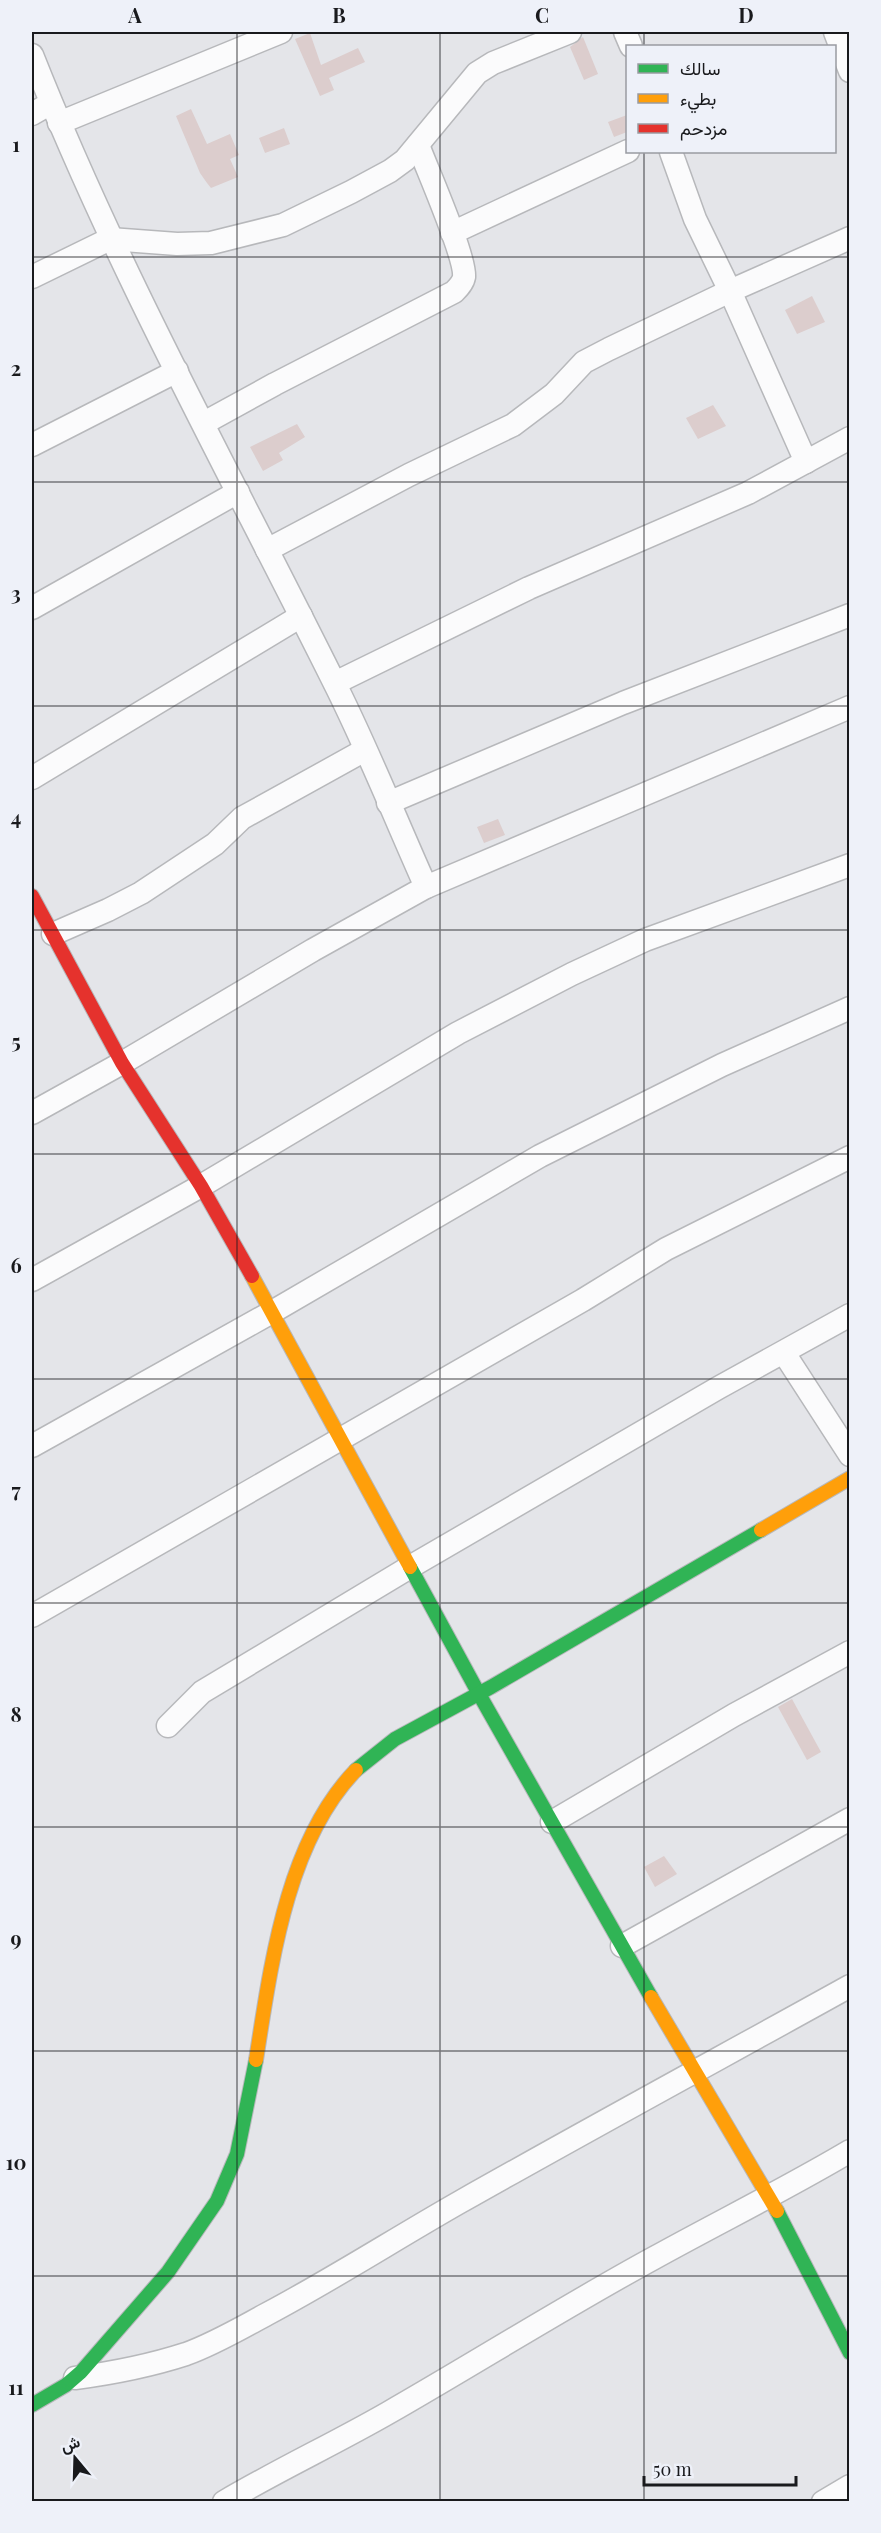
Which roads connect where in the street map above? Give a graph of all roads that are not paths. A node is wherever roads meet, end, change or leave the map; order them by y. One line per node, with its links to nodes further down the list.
1 (281, 32): 6 (street)
2 (570, 32): 7 (street)
3 (836, 32): 5 (street)
4 (32, 55): 6 (street)
5 (842, 60)
6 (47, 113): 12 (street)
7 (418, 145): 10 (street); 12 (street)
8 (626, 151): 10 (street)
9 (670, 153): 14 (street)
10 (452, 233): 16 (street)
11 (849, 238): 14 (street)
12 (110, 239): 13 (street); 15 (street)
13 (32, 277)
14 (730, 291): 19 (street); 21 (street)
15 (177, 371): 16 (street); 17 (street)
16 (204, 423): 20 (street)
17 (32, 445)
18 (847, 448): 19 (street)
19 (806, 462): 25 (street)
20 (238, 492): 21 (street); 22 (street)
21 (267, 550): 24 (street)
22 (32, 608)
23 (849, 615): 29 (street)
24 (301, 616): 25 (street); 28 (street)
25 (335, 683): 27 (street)
26 (849, 707): 31 (street)
27 (365, 750): 29 (street); 33 (street)
28 (32, 778)
29 (388, 803): 31 (street)
30 (849, 865): 38 (street)
31 (426, 887): 35 (street)
32 (32, 896): 33 (street)
33 (53, 934): 35 (street)
34 (849, 1008): 40 (street)
35 (122, 1063): 36 (street); 38 (street)
36 (32, 1113)
37 (849, 1156): 43 (street)
38 (201, 1186): 39 (street); 40 (street)
39 (32, 1280)
40 (272, 1312): 43 (street); 44 (street)
41 (849, 1315): 42 (street)
42 (784, 1353): 45 (street); 47 (street)
43 (340, 1439): 47 (street); 48 (street)
44 (32, 1446)
45 (849, 1455)
46 (849, 1478): 50 (street)
47 (410, 1567): 50 (street); 51 (street)
48 (32, 1616)
49 (849, 1652): 53 (street)
50 (479, 1694): 53 (street); 61 (street)
51 (168, 1726)
52 (849, 1820): 54 (street)
53 (552, 1822): 54 (street)
54 (622, 1946): 56 (street)
55 (849, 1986): 56 (street)
56 (695, 2073): 58 (street); 61 (street)
57 (849, 2151): 58 (street)
58 (770, 2198): 59 (street); 64 (street)
59 (843, 2322): 60 (street)
60 (849, 2353)
61 (75, 2378): 62 (street)
62 (32, 2405)
63 (849, 2486): 65 (street)
64 (224, 2502)
65 (823, 2502)

